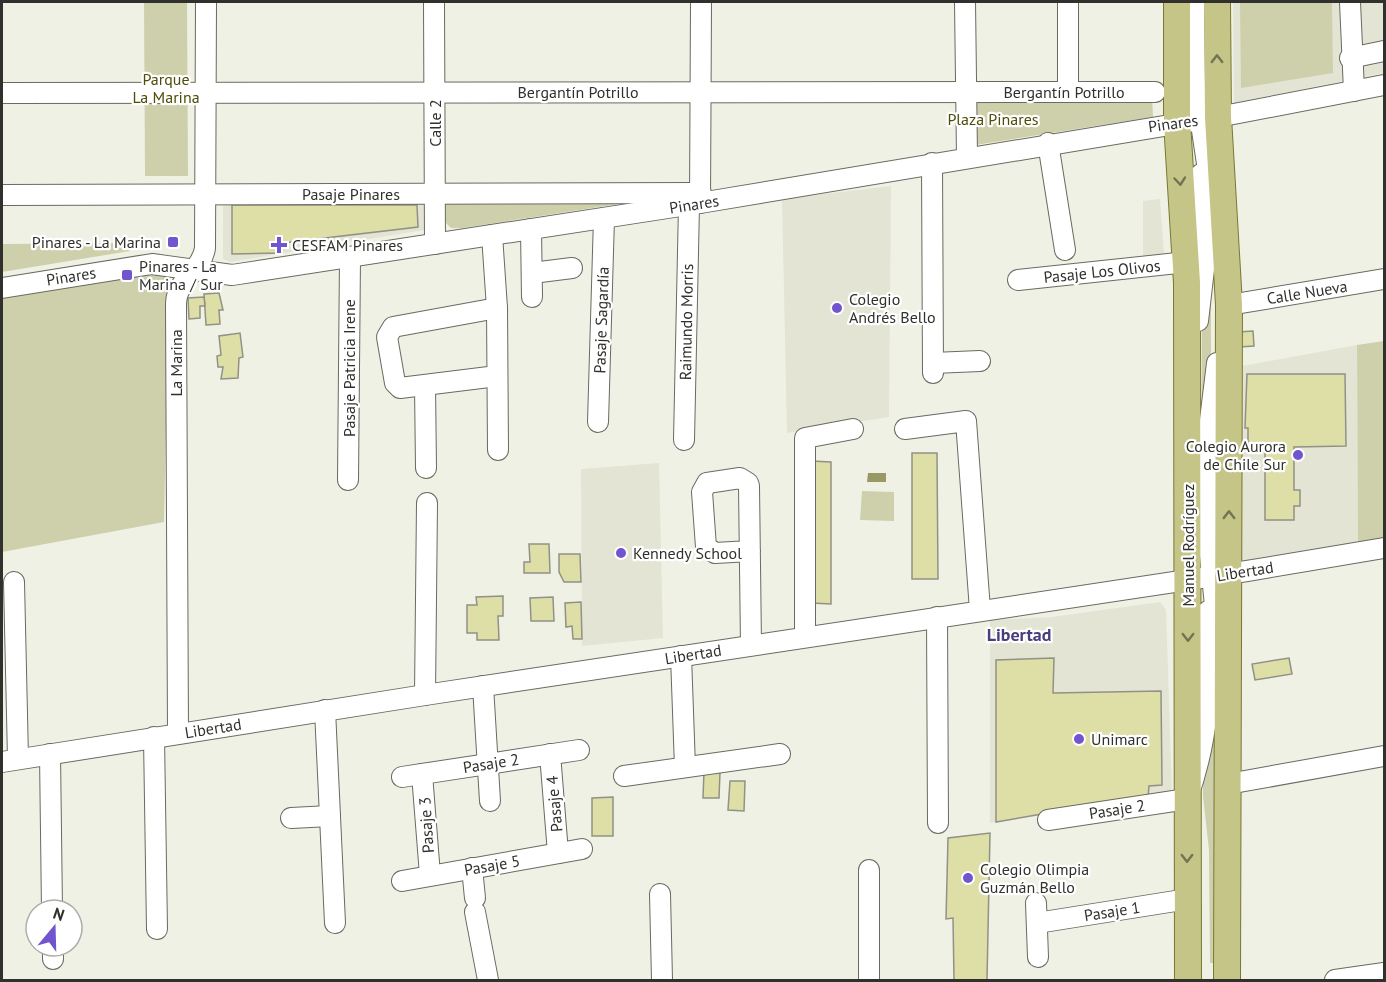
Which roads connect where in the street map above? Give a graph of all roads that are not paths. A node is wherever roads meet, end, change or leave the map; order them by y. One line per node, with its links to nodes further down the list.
1 (206, 2): 21 (street, La Marina)
2 (434, 2): 15 (street, Calle 2)
3 (701, 2): 16 (street, Raimundo Morris)
4 (965, 2): 17 (street)
5 (1068, 2): 18 (street)
6 (1177, 2): 22 (main road, Manuel Rodríguez)
7 (1186, 2): 22 (street)
8 (1194, 2): 22 (street)
9 (1217, 2): 22 (main road, Manuel Rodríguez, one-way to 9)
10 (1350, 2): 12 (street)
11 (1384, 51): 12 (street)
12 (1350, 58): 14 (street)
13 (1384, 85): 14 (street, Pinares)
14 (1354, 91): 22 (street, Pinares)
15 (435, 92): 16 (street, Bergantín Potrillo); 21 (street, Bergantín Potrillo); 26 (street, Calle 2)
16 (701, 92): 17 (street, Bergantín Potrillo); 29 (street, Raimundo Morris)
17 (965, 92): 18 (street, Bergantín Potrillo); 24 (street)
18 (1068, 92): 19 (street, Bergantín Potrillo)
19 (1155, 92)
20 (2, 93): 21 (street, Bergantín Potrillo)
21 (206, 93): 27 (street, La Marina)
22 (1197, 120): 23 (street, Pinares); 36 (main road, Manuel Rodríguez, one-way to 36); 44 (main road, Manuel Rodríguez); 59 (street)
23 (1048, 143): 24 (street, Pinares); 34 (street)
24 (967, 157): 25 (street, Pinares)
25 (932, 163): 29 (street, Pinares); 46 (street)
26 (435, 193): 27 (street, Pasaje Pinares); 29 (street, Pasaje Pinares); 33 (street, Calle 2)
27 (205, 194): 28 (street, Pasaje Pinares); 38 (street, La Marina)
28 (2, 195)
29 (696, 200): 30 (street, Pinares); 52 (street, Raimundo Morris)
30 (604, 218): 31 (street, Pinares); 49 (street, Pasaje Sagardía)
31 (531, 229): 32 (street, Pinares); 39 (street)
32 (492, 235): 33 (street, Pinares); 45 (street)
33 (435, 244): 35 (street, Pinares)
34 (1065, 250)
35 (350, 257): 38 (street, Pinares); 55 (street, Pasaje Patricia Irene)
36 (1187, 262): 41 (street, Pasaje Los Olivos); 59 (main road, Manuel Rodríguez)
37 (572, 267): 39 (street)
38 (195, 268): 42 (street, Pinares); 69 (street, La Marina)
39 (531, 273): 43 (street)
40 (1384, 279): 44 (street, Calle Nueva)
41 (1018, 280)
42 (2, 288)
43 (532, 297)
44 (1228, 305): 59 (main road, Manuel Rodríguez, one-way to 44)
45 (497, 308): 47 (street); 48 (street)
46 (980, 361)
47 (497, 376): 48 (street); 53 (street)
48 (425, 386): 54 (street)
49 (598, 422)
50 (854, 429): 63 (street)
51 (905, 429): 61 (street)
52 (684, 440)
53 (498, 450)
54 (426, 468)
55 (348, 480)
56 (427, 503): 67 (street)
57 (1384, 548): 59 (street, Libertad)
58 (750, 551): 64 (street)
59 (1208, 576): 61 (street, Libertad); 82 (main road, Manuel Rodríguez); 83 (main road, Manuel Rodríguez, one-way to 83); 108 (street)
60 (14, 582): 76 (street)
61 (980, 610): 62 (street, Libertad)
62 (937, 617): 63 (street, Libertad); 88 (street)
63 (805, 637): 64 (street, Libertad)
64 (751, 645): 65 (street, Libertad)
65 (681, 656): 66 (street, Libertad); 78 (street)
66 (483, 686): 67 (street, Libertad); 77 (street)
67 (425, 695): 68 (street, Libertad)
68 (325, 710): 69 (street, Libertad); 85 (street)
69 (178, 733): 70 (street, Libertad)
70 (154, 737): 72 (street, Libertad); 101 (street)
71 (579, 750): 73 (street, Pasaje 2)
72 (50, 754): 76 (street, Libertad); 96 (street)
73 (550, 754): 77 (street, Pasaje 2); 90 (street, Pasaje 4)
74 (780, 754): 78 (street)
75 (1384, 756): 82 (street)
76 (10, 760)
77 (488, 764): 79 (street, Pasaje 2); 84 (street)
78 (685, 767): 80 (street)
79 (422, 774): 81 (street, Pasaje 2); 93 (street, Pasaje 3)
80 (624, 776)
81 (402, 777)
82 (1228, 784): 109 (main road, Manuel Rodríguez)
83 (1187, 799): 87 (street, Pasaje 2); 97 (main road, Manuel Rodríguez, one-way to 97)
84 (490, 801)
85 (330, 816): 86 (street); 99 (street)
86 (291, 818)
87 (1048, 820)
88 (938, 823)
89 (582, 849): 90 (street, Pasaje 5)
90 (558, 853): 91 (street, Pasaje 5)
91 (472, 868): 93 (street, Pasaje 5); 104 (street)
92 (869, 870): 106 (street)
93 (430, 875): 94 (street, Pasaje 5)
94 (402, 880)
95 (660, 894): 105 (street)
96 (52, 898)
97 (1188, 899): 100 (street, Pasaje 1); 107 (main road, Manuel Rodríguez)
98 (1036, 903): 100 (street)
99 (335, 923)
100 (1036, 923): 102 (street)
101 (156, 929)
102 (1038, 957)
103 (1384, 973): 110 (street)
104 (488, 981)
105 (662, 981)
106 (869, 981)
107 (1188, 981)
108 (1222, 981)
109 (1227, 981)
110 (1335, 981)

